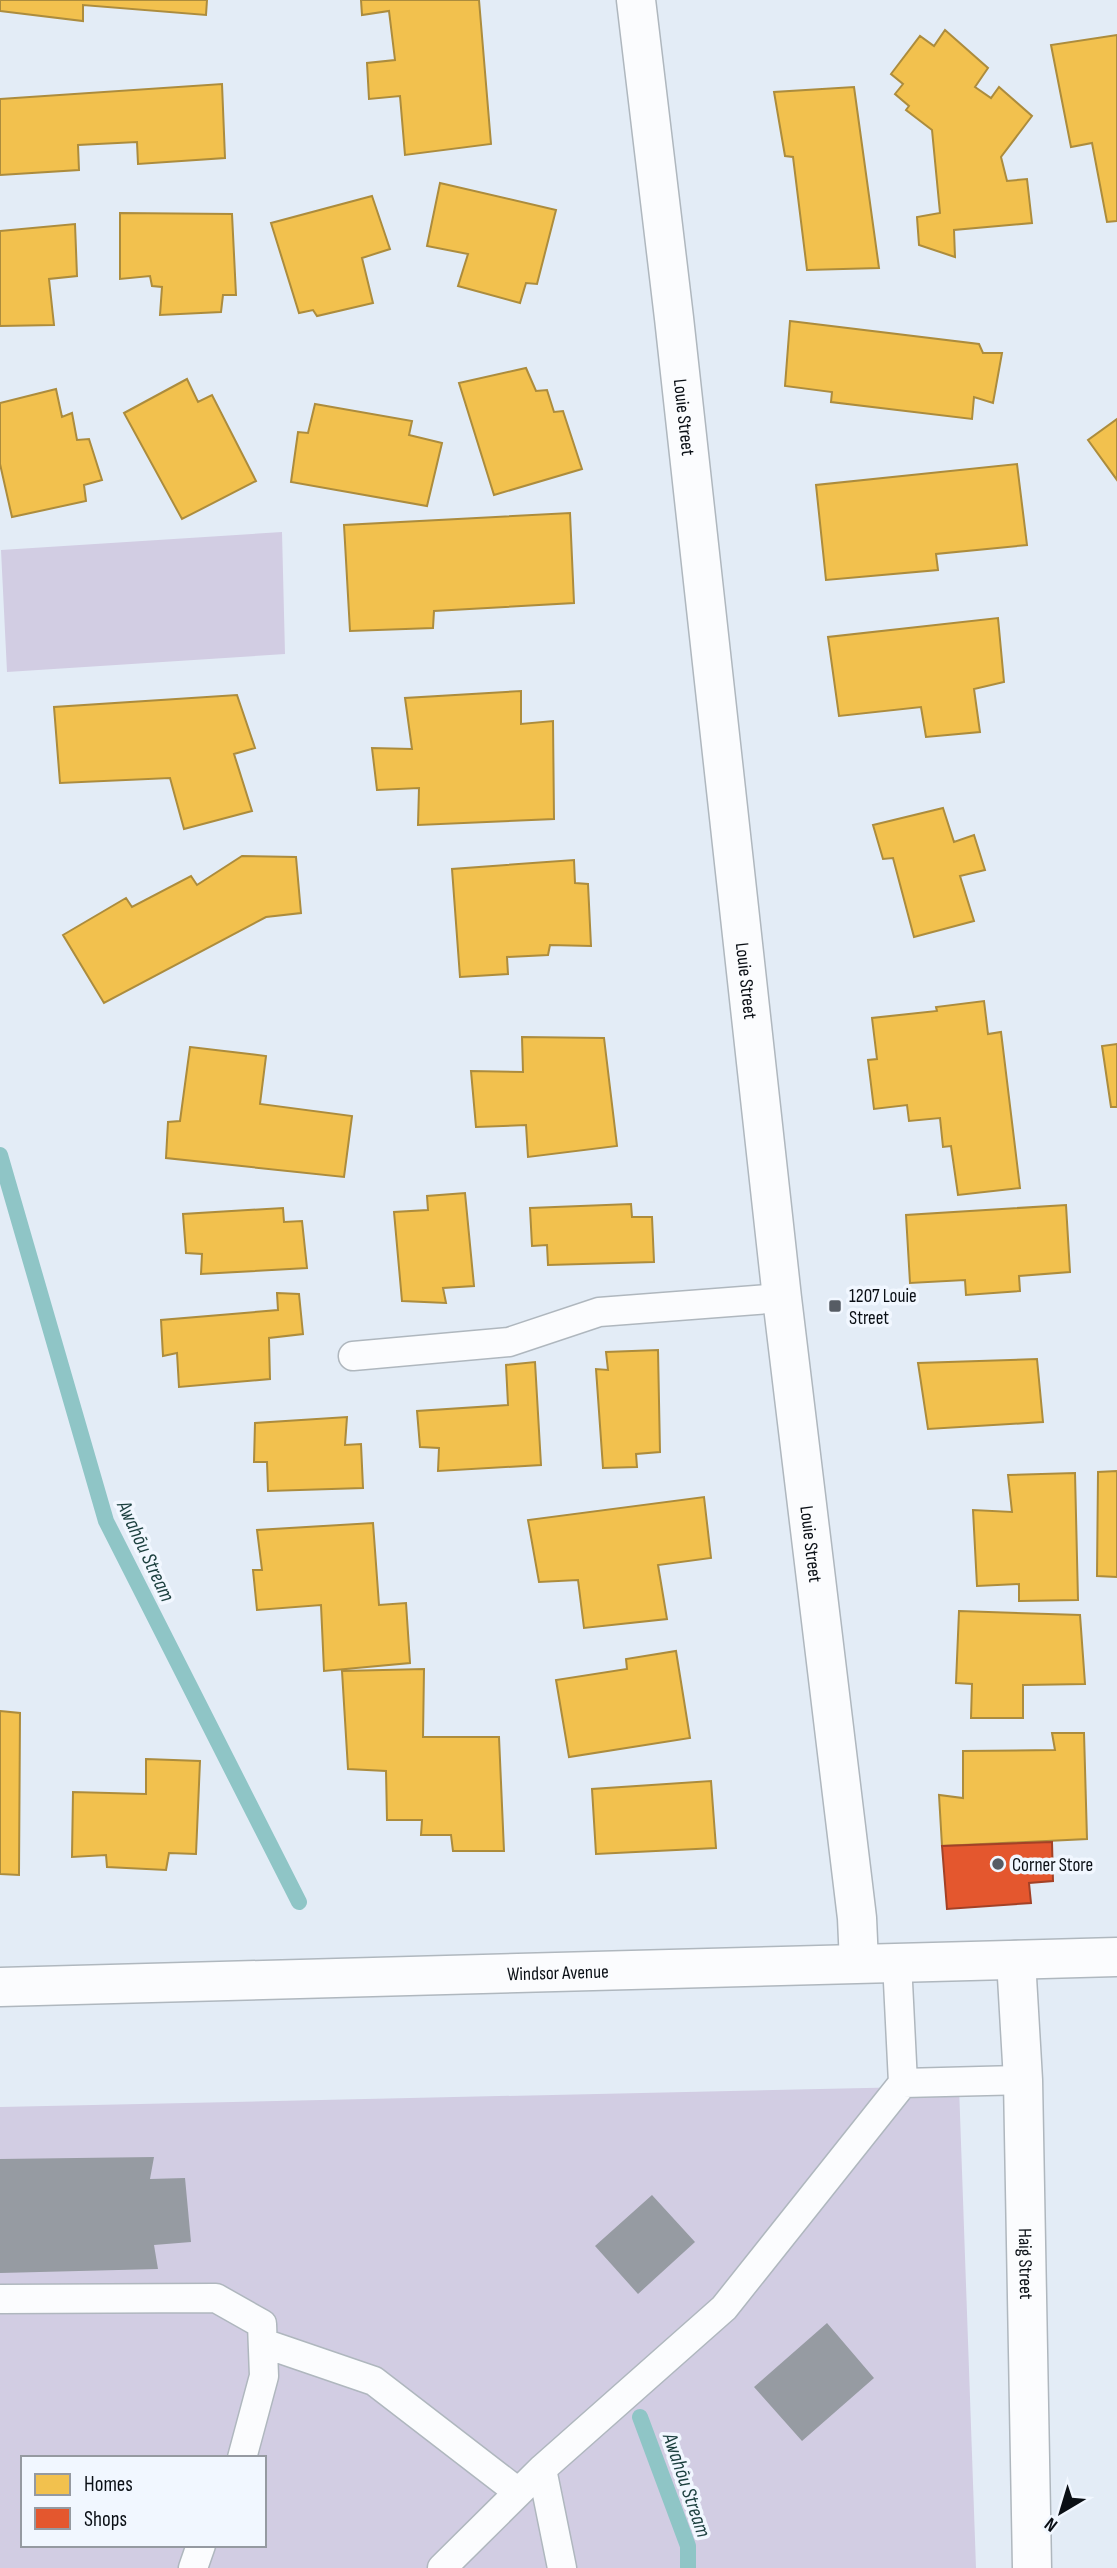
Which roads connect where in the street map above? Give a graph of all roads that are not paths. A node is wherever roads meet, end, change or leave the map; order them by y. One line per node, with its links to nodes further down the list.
1 (636, 0): 2 (street, Louie Street)
2 (782, 1298): 3 (lane); 7 (street, Louie Street)
3 (353, 1356)
4 (1117, 1957): 5 (street, Windsor Avenue)
5 (1016, 1960): 6 (street, Windsor Avenue); 9 (street, Haig Street)
6 (897, 1962): 7 (street, Windsor Avenue); 10 (lane)
7 (859, 1963): 8 (street, Windsor Avenue)
8 (0, 1987)
9 (1023, 2080): 10 (lane); 20 (street, Haig Street)
10 (903, 2083): 14 (lane)
11 (0, 2299): 12 (lane)
12 (263, 2343): 13 (lane); 15 (lane)
13 (243, 2456)
14 (542, 2469): 15 (lane); 19 (lane)
15 (518, 2492): 18 (lane)
16 (200, 2547): 17 (lane)
17 (193, 2568)
18 (442, 2568)
19 (562, 2568)
20 (1032, 2568)

